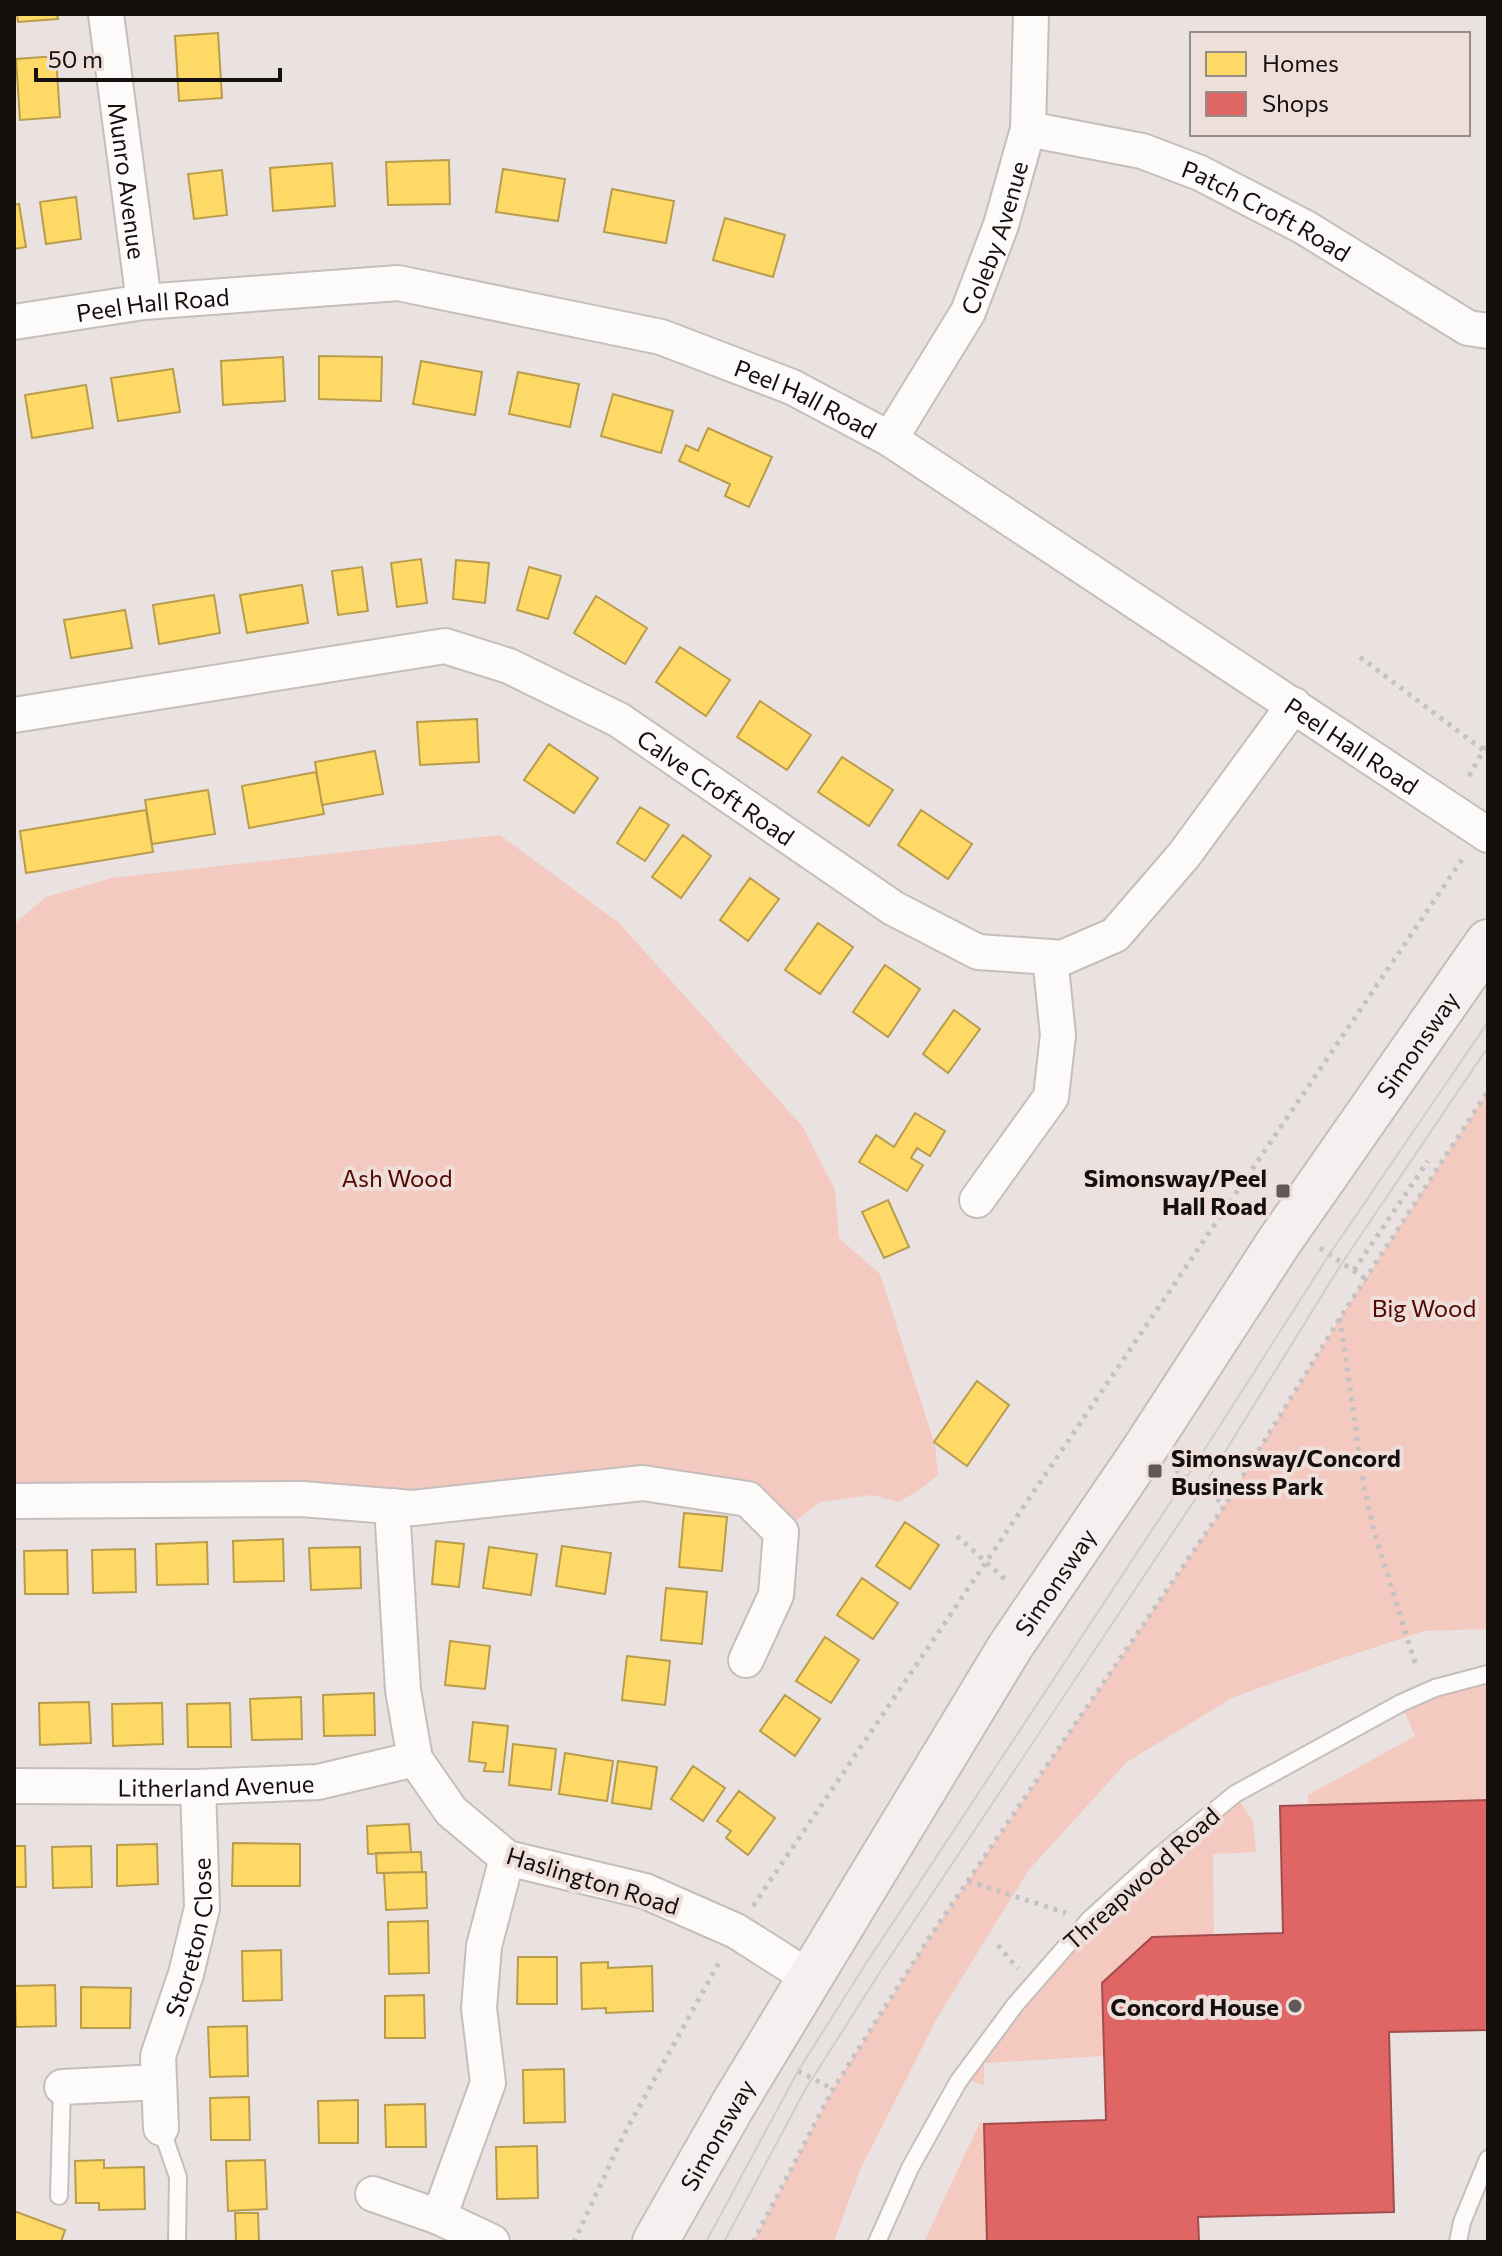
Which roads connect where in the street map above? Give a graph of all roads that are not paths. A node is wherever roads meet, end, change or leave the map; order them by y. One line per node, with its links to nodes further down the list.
1 (106, 14): 4 (street, Munro Avenue)
2 (1031, 14): 3 (street, Coleby Avenue)
3 (1028, 129): 6 (street, Patch Croft Road); 7 (street, Coleby Avenue)
4 (144, 302): 5 (street, Peel Hall Road); 7 (street, Peel Hall Road)
5 (14, 322)
6 (1488, 331)
7 (890, 439): 8 (street, Peel Hall Road)
8 (1294, 705): 10 (street, Peel Hall Road); 12 (street, Calve Croft Road)
9 (14, 715): 12 (street, Calve Croft Road)
10 (1479, 841)
11 (1488, 942): 22 (street, Simonsway)
12 (1050, 957): 13 (street)
13 (977, 1200)
14 (14, 1501): 15 (street)
15 (392, 1506): 16 (street); 18 (street, Haslington Road)
16 (746, 1660)
17 (1488, 1674): 33 (lane, Threapwood Road)
18 (415, 1759): 20 (street, Litherland Avenue); 21 (street, Haslington Road)
19 (14, 1786): 20 (street, Litherland Avenue)
20 (198, 1787): 23 (street, Storeton Close)
21 (507, 1858): 22 (street, Haslington Road); 29 (street)
22 (810, 1978): 32 (street, Simonsway)
23 (159, 2082): 24 (street); 25 (street, Storeton Close)
24 (62, 2087): 28 (lane)
25 (161, 2128): 30 (lane)
26 (1488, 2159): 34 (lane)
27 (373, 2194): 29 (street)
28 (59, 2196)
29 (439, 2217): 31 (street)
30 (177, 2242)
31 (492, 2242)
32 (655, 2242)
33 (877, 2242)
34 (1458, 2242)

